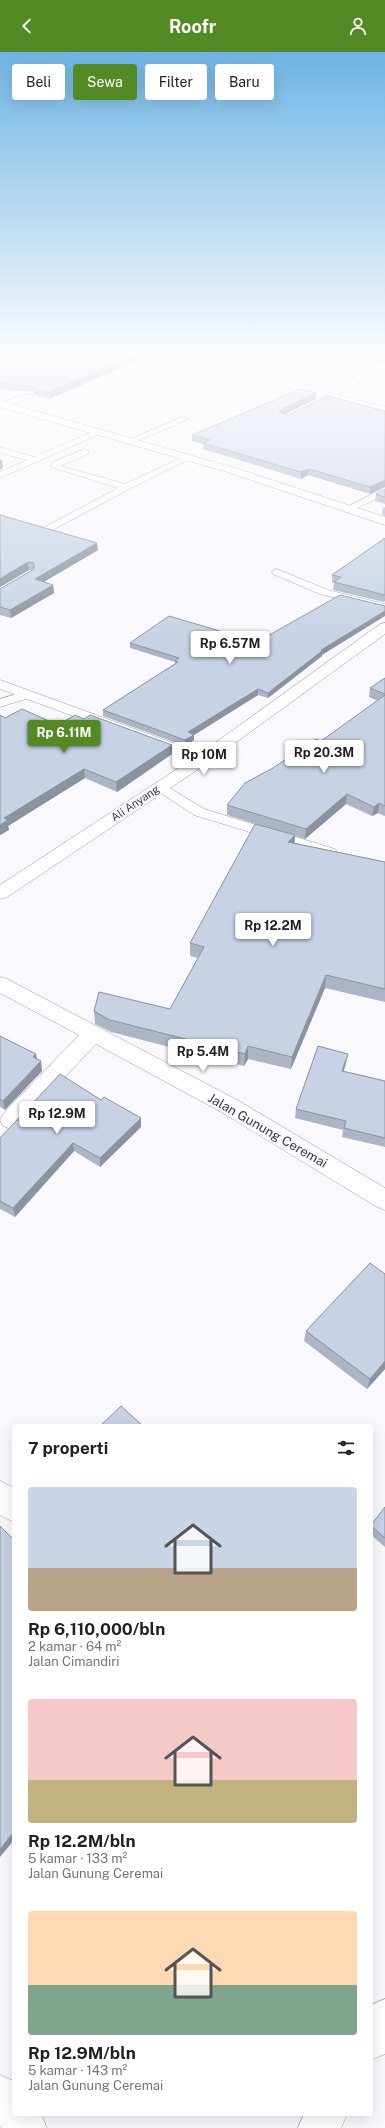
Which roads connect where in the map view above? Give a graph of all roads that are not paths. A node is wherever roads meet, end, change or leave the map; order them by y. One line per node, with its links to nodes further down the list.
1 (0, 450): 6 (lane)
2 (58, 450): 6 (lane)
3 (160, 450): 5 (street)
4 (85, 452): 8 (lane)
5 (188, 458): 8 (lane); 10 (street)
6 (34, 460): 7 (lane)
7 (0, 475)
8 (126, 488): 12 (lane)
9 (385, 490): 10 (lane)
10 (349, 509): 11 (street)
11 (385, 521)
12 (61, 533)
13 (277, 572): 14 (lane)
14 (385, 607)
15 (385, 627): 19 (street, Ali Anyang)
16 (0, 684): 17 (street)
17 (28, 695): 18 (lane); 19 (street)
18 (0, 703)
19 (203, 759): 20 (street, Ali Anyang)
20 (160, 786): 21 (lane); 22 (street, Ali Anyang)
21 (347, 857)
22 (0, 893)
23 (0, 984): 24 (street, Jalan Gunung Ceremai)
24 (93, 1034): 25 (street); 26 (street, Jalan Gunung Ceremai)
25 (11, 1120)
26 (385, 1200)
27 (0, 1494): 28 (street)
28 (12, 1506)
29 (385, 2018): 30 (street)
30 (373, 2038)
31 (0, 2095): 32 (street)
32 (12, 2109)
33 (17, 2116): 35 (street)
34 (326, 2116): 36 (street)
35 (27, 2128)
36 (318, 2128)

